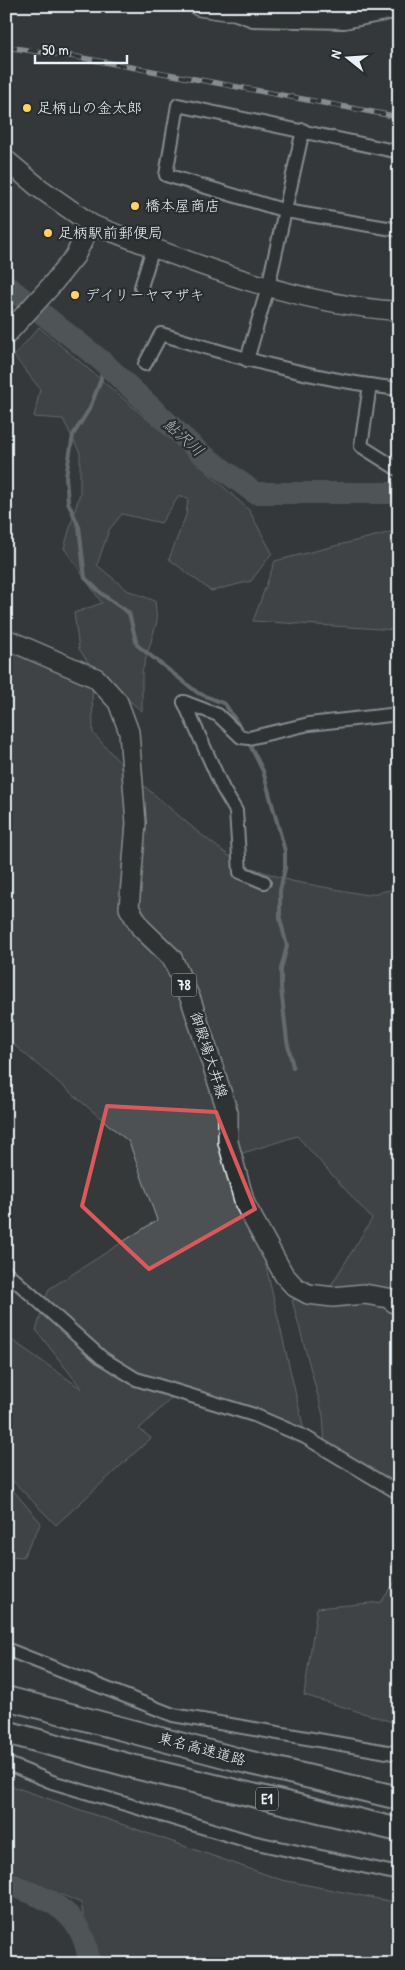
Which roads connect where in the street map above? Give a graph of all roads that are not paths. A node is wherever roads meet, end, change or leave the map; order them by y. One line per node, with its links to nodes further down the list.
1 (199, 6): 3 (main road)
2 (368, 6): 3 (main road)
3 (227, 8): 4 (street)
4 (399, 12)
5 (303, 130): 6 (street); 8 (street); 8 (street)
6 (399, 152)
7 (6, 160): 9 (main road)
8 (286, 211): 10 (street); 13 (street)
9 (91, 224): 11 (street); 15 (main road)
10 (399, 230)
11 (153, 248): 12 (street); 13 (street)
12 (141, 287)
13 (268, 287): 14 (street); 16 (street)
14 (399, 311)
15 (6, 335)
16 (247, 360): 17 (street); 18 (street)
17 (145, 364)
18 (370, 385): 19 (street); 20 (street)
19 (399, 389)
20 (399, 470)
21 (6, 639): 25 (main road, 御殿場大井線 / 78)
22 (399, 714): 23 (street)
23 (264, 882)
24 (6, 1272): 26 (street)
25 (399, 1306)
26 (399, 1492)
27 (6, 1650): 30 (street)
28 (6, 1698): 32 (highway, 東名高速道路 / E1)
29 (6, 1732): 33 (highway, E1)
30 (399, 1754)
31 (6, 1762): 34 (street)
32 (399, 1798)
33 (399, 1830)
34 (399, 1874)

